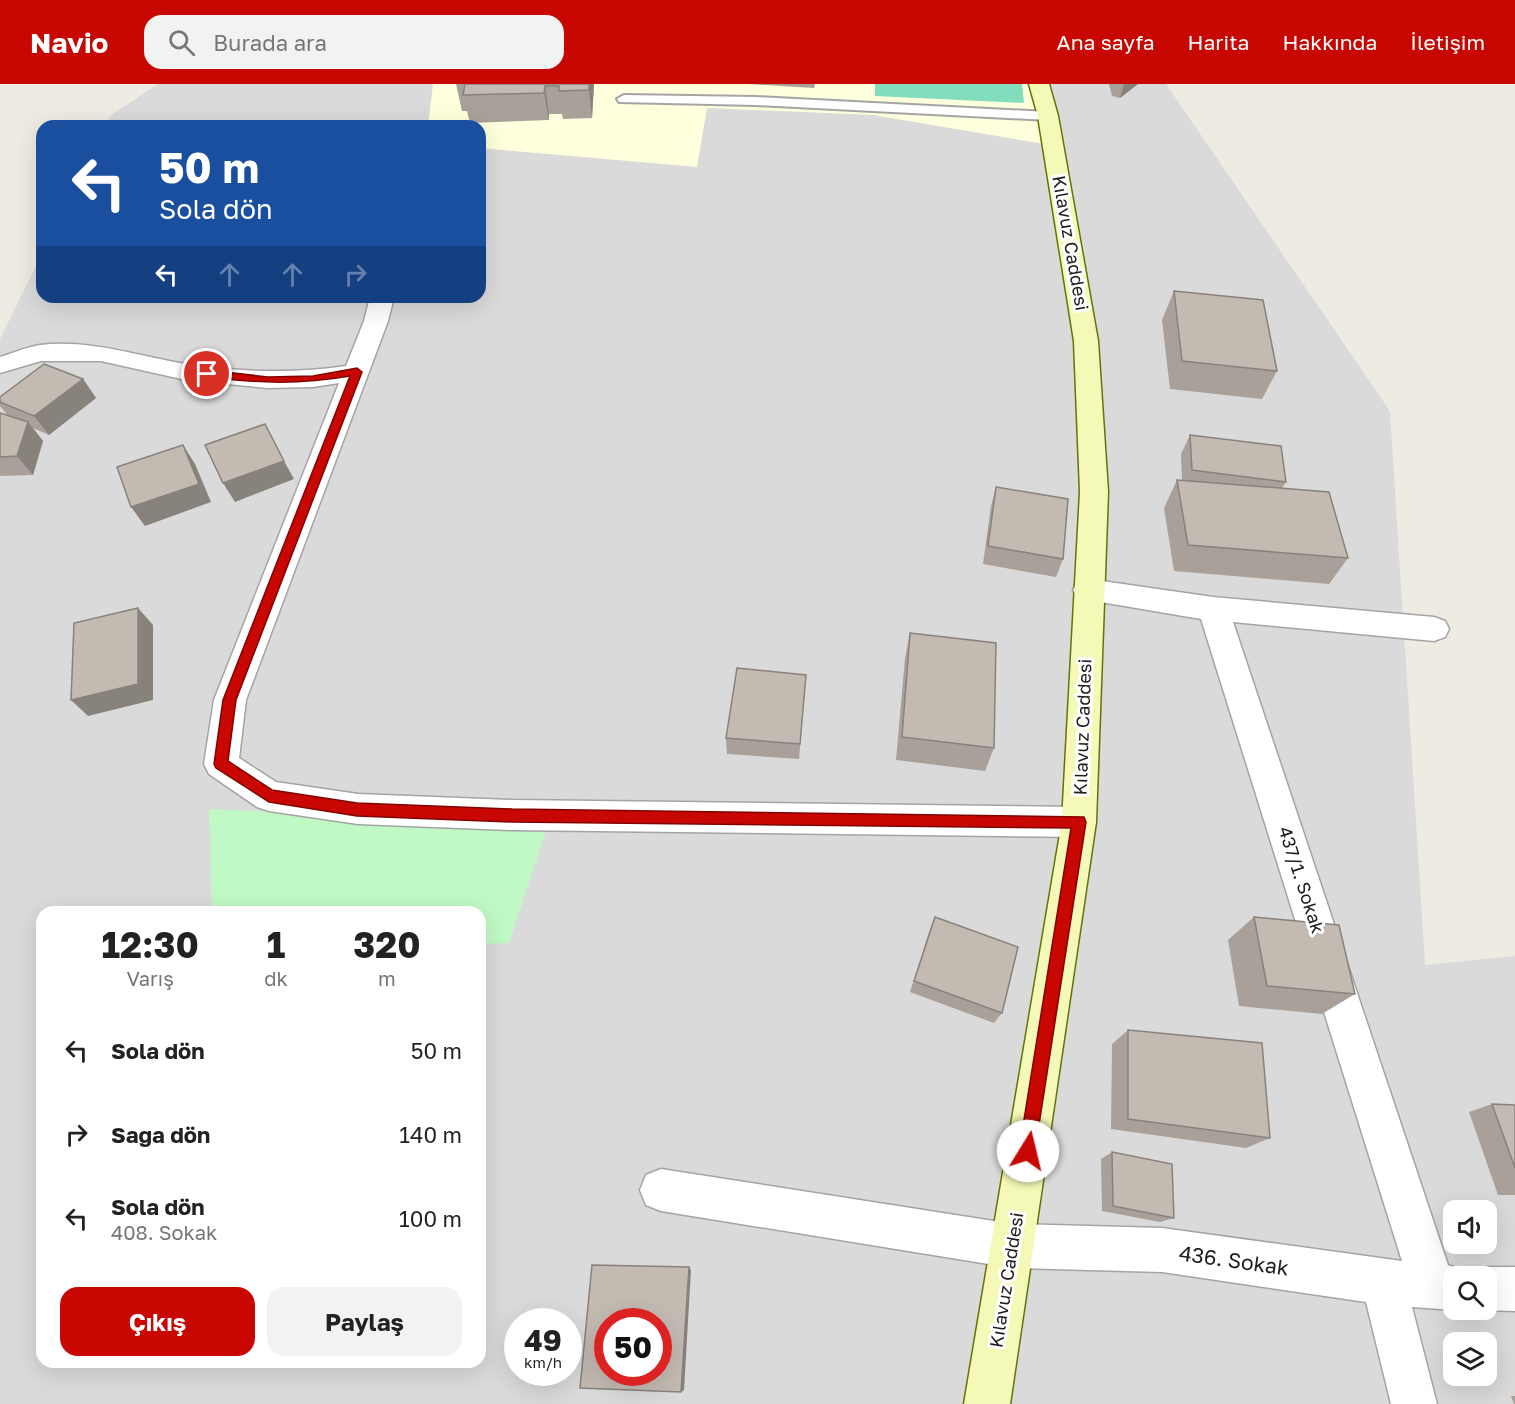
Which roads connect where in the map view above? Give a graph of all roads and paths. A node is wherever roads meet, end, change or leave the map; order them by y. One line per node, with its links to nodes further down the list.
1 (1039, 84): 3 (main road, Kılavuz Caddesi)
2 (624, 99): 3 (lane)
3 (1048, 116): 7 (main road, Kılavuz Caddesi)
4 (380, 303): 6 (street)
5 (0, 365): 6 (street)
6 (357, 372): 10 (street)
7 (1088, 590): 8 (street); 10 (main road, Kılavuz Caddesi)
8 (1213, 609): 9 (street); 14 (street, 437/1. Sokak)
9 (1434, 629)
10 (1079, 822): 12 (main road, Kılavuz Caddesi)
11 (661, 1190): 12 (street, 436. Sokak)
12 (1013, 1245): 13 (street, 436. Sokak); 17 (main road, Kılavuz Caddesi)
13 (1383, 1282): 14 (street, 436. Sokak); 18 (street)
14 (1443, 1288)
15 (1497, 1289): 16 (street)
16 (1515, 1289)
17 (987, 1404)
18 (1414, 1404)

